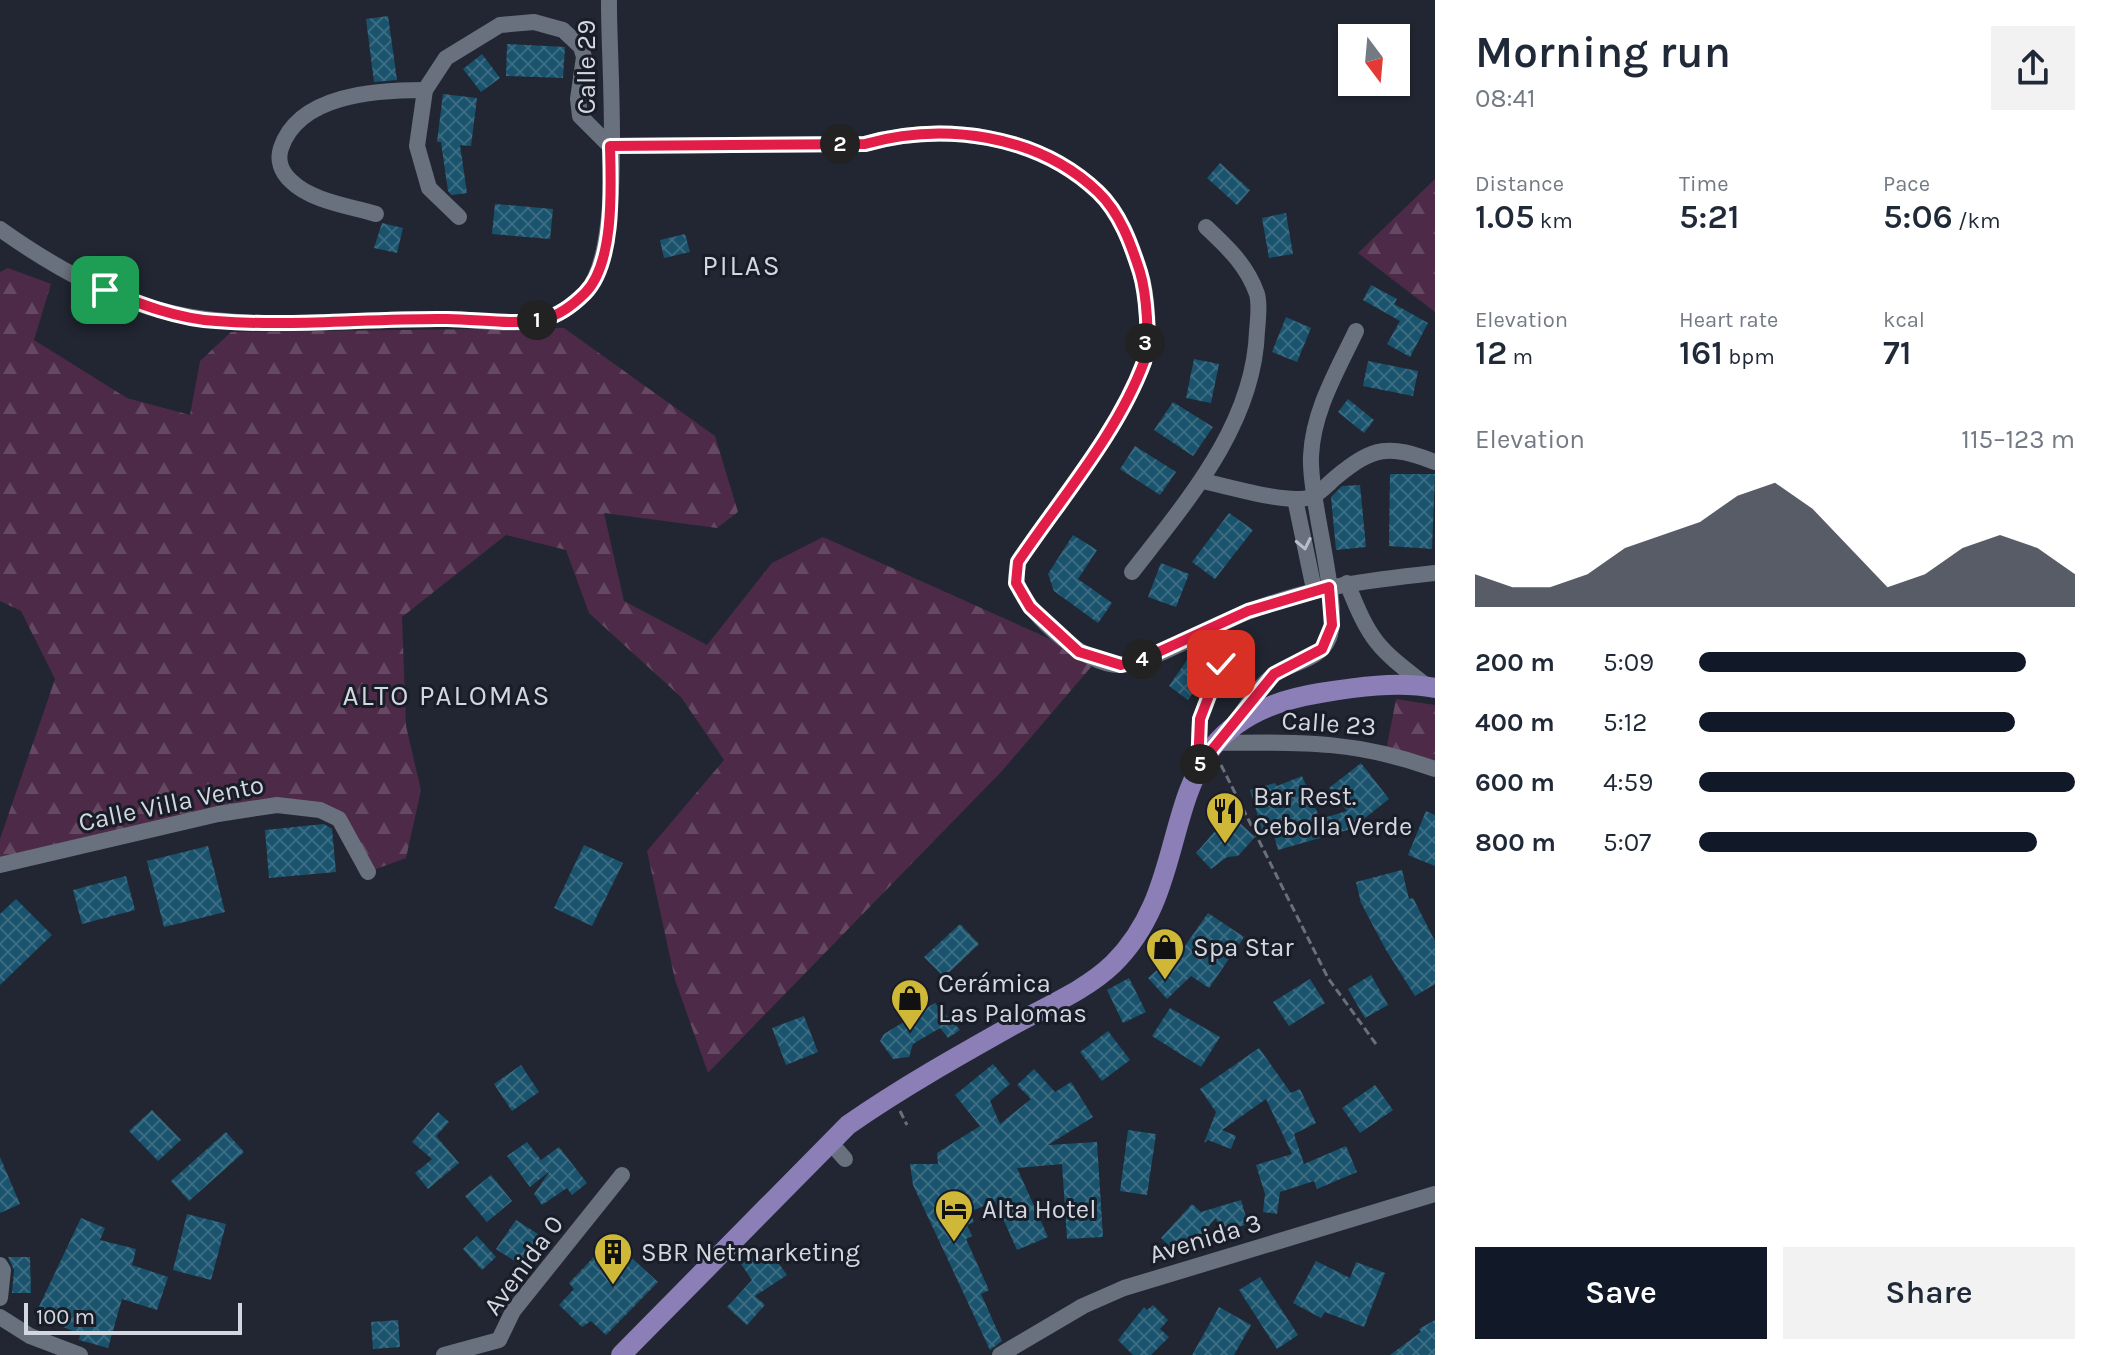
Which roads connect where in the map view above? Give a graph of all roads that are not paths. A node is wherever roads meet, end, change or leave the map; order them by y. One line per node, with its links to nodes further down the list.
1 (609, 0): 3 (street, Calle 29)
2 (425, 90): 3 (street); 4 (street); 5 (street)
3 (610, 146): 7 (street, Calle 29); 16 (street)
4 (376, 214)
5 (459, 217)
6 (1206, 227): 10 (street)
7 (0, 229)
8 (1356, 331): 11 (street)
9 (1435, 462): 11 (street)
10 (1202, 481): 12 (street); 13 (street)
11 (1313, 496): 12 (street); 16 (street)
12 (1295, 499): 16 (street, one-way to 16)
13 (1132, 572)
14 (1435, 573): 15 (street)
15 (1347, 583): 16 (street); 18 (street)
16 (1321, 588): 19 (street)
17 (1221, 664): 21 (street)
18 (1432, 687): 19 (main road)
19 (1236, 722): 20 (main road)
20 (1214, 746): 21 (main road); 22 (street, Calle 23)
21 (1198, 767): 25 (main road)
22 (1435, 769)
23 (0, 865): 24 (street, Calle Villa Vento)
24 (368, 872)
25 (830, 1142): 26 (street); 35 (main road)
26 (845, 1159)
27 (622, 1175): 32 (street, Avenida 0)
28 (1435, 1194): 36 (street, Avenida 3)
29 (0, 1265): 30 (street)
30 (0, 1298)
31 (0, 1317): 33 (street)
32 (500, 1348): 34 (street, Avenida 0)
33 (80, 1355)
34 (444, 1355)
35 (621, 1355)
36 (1000, 1355)

